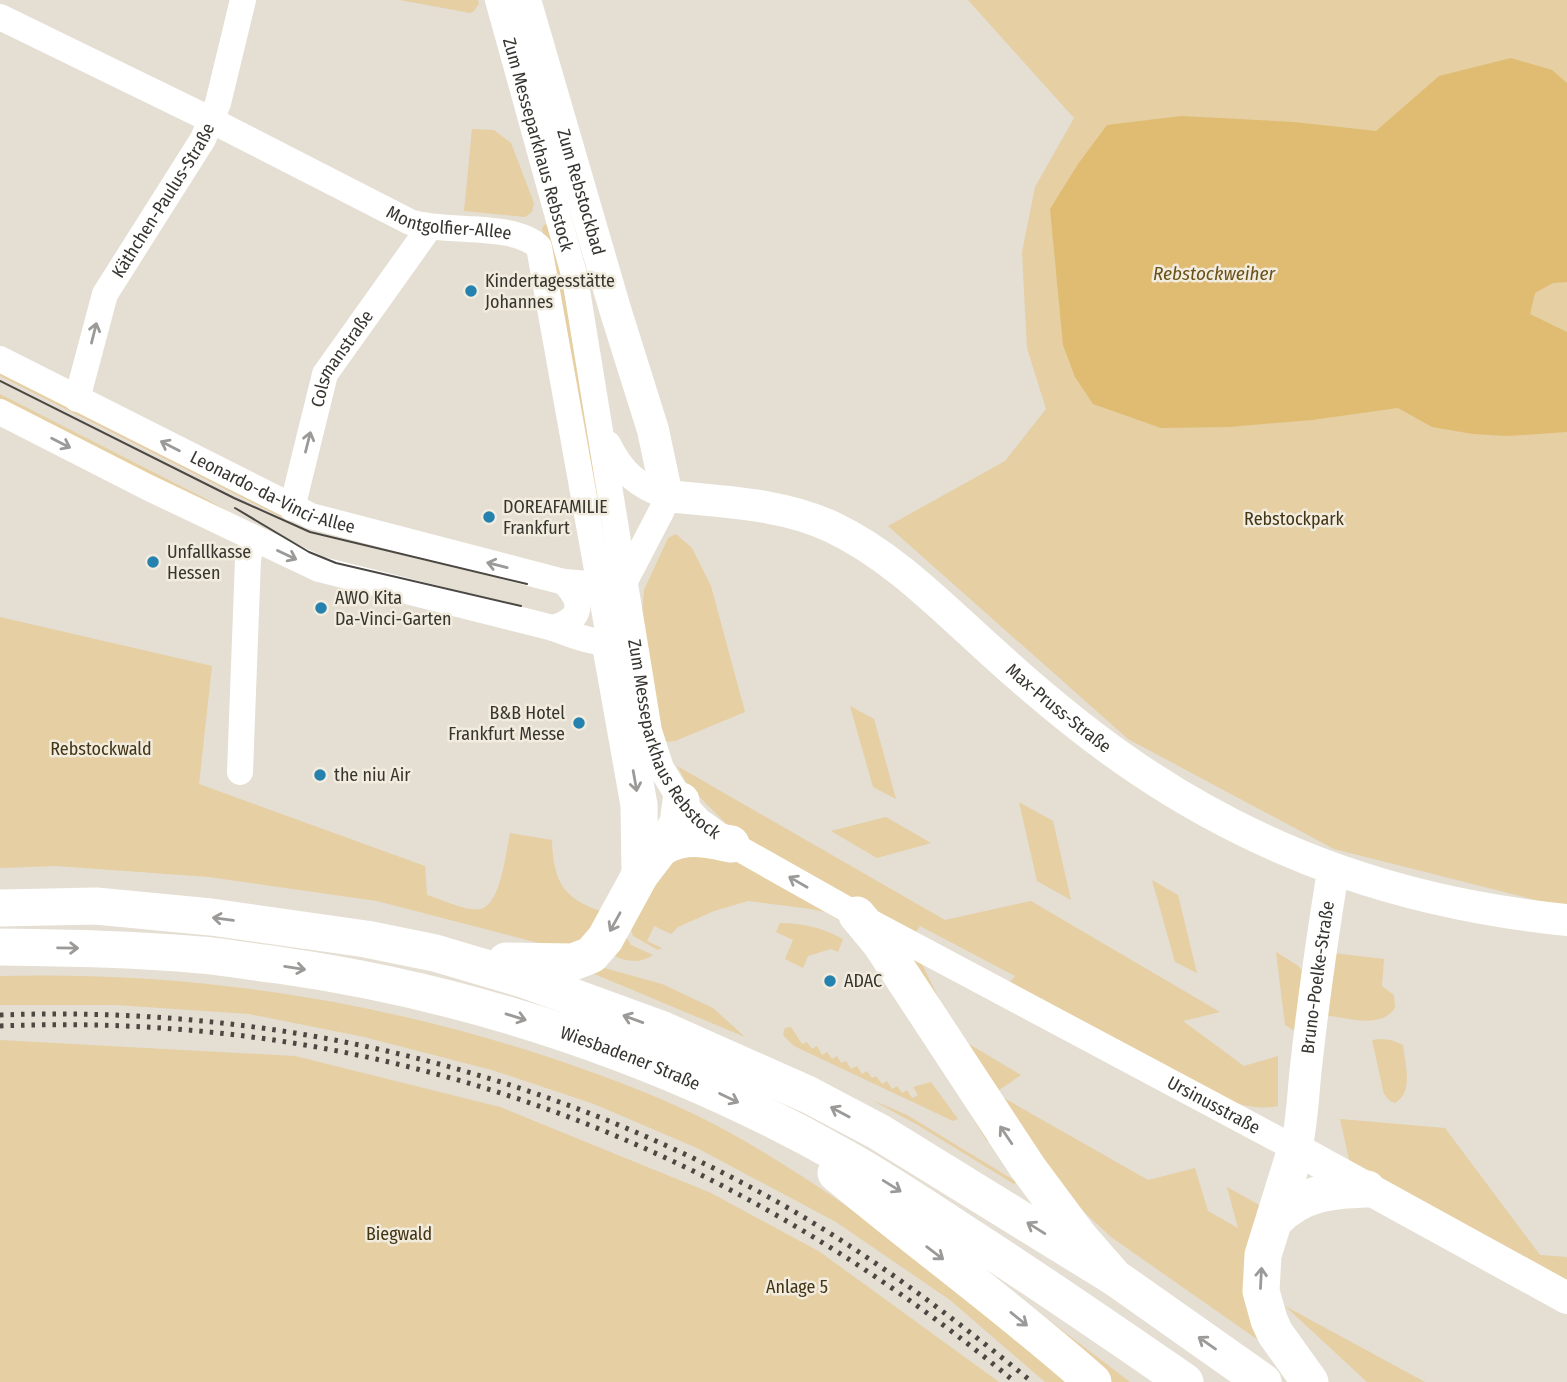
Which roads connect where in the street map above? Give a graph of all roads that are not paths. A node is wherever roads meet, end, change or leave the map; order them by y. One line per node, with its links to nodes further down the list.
1 (243, 0): 5 (street, Käthchen-Paulus-Straße)
2 (498, 0): 10 (street, Zum Messeparkhaus Rebstock)
3 (525, 0): 11 (main road, Zum Rebstockbad)
4 (0, 17): 5 (street, Montgolfier-Allee)
5 (212, 120): 6 (street, Montgolfier-Allee); 8 (street, Käthchen-Paulus-Straße, one-way to 5)
6 (429, 228): 12 (street, Colsmanstraße, one-way to 6); 15 (street, Montgolfier-Allee)
7 (0, 359): 8 (street, Leonardo-da-Vinci-Allee)
8 (77, 400): 12 (street, Leonardo-da-Vinci-Allee, one-way to 8)
9 (0, 412): 13 (street, one-way to 13)
10 (600, 429): 11 (street, Max-Pruss-Straße); 15 (street, Zum Messeparkhaus Rebstock)
11 (667, 496): 15 (street); 22 (main road, Max-Pruss-Straße)
12 (292, 508): 14 (street, Leonardo-da-Vinci-Allee, one-way to 12)
13 (253, 539): 16 (street, one-way to 16); 18 (street)
14 (564, 582): 15 (street, Leonardo-da-Vinci-Allee); 16 (street)
15 (613, 583): 17 (street, Montgolfier-Allee)
16 (553, 628): 17 (street)
17 (621, 632): 19 (street, Zum Messeparkhaus Rebstock); 23 (highway, one-way to 23)
18 (240, 772)
19 (681, 801): 20 (street, Zum Messeparkhaus Rebstock); 21 (highway)
20 (730, 844): 21 (highway); 25 (street, one-way to 20)
21 (664, 846): 23 (highway)
22 (1333, 870): 26 (main road, Max-Pruss-Straße); 30 (main road, Bruno-Poelke-Straße)
23 (640, 875): 28 (highway, one-way to 28)
24 (0, 908): 28 (highway, Wiesbadener Straße, one-way to 24)
25 (857, 915): 30 (street, Ursinusstraße); 33 (highway, one-way to 25)
26 (1567, 920)
27 (0, 947): 29 (highway, Wiesbadener Straße, one-way to 29)
28 (435, 953): 33 (highway, Wiesbadener Straße, one-way to 28)
29 (768, 1117): 35 (highway, Wiesbadener Straße, one-way to 35); 36 (highway, one-way to 36)
30 (1284, 1121): 31 (main road, Ursinusstraße); 32 (highway)
31 (1367, 1189): 32 (highway); 34 (main road, Ursinusstraße)
32 (1272, 1228): 40 (highway, one-way to 32)
33 (1114, 1277): 39 (highway, one-way to 33)
34 (1567, 1298)
35 (1074, 1305): 37 (highway); 38 (highway, Wiesbadener Straße)
36 (1093, 1382)
37 (1157, 1382)
38 (1185, 1382)
39 (1263, 1382)
40 (1310, 1382)

